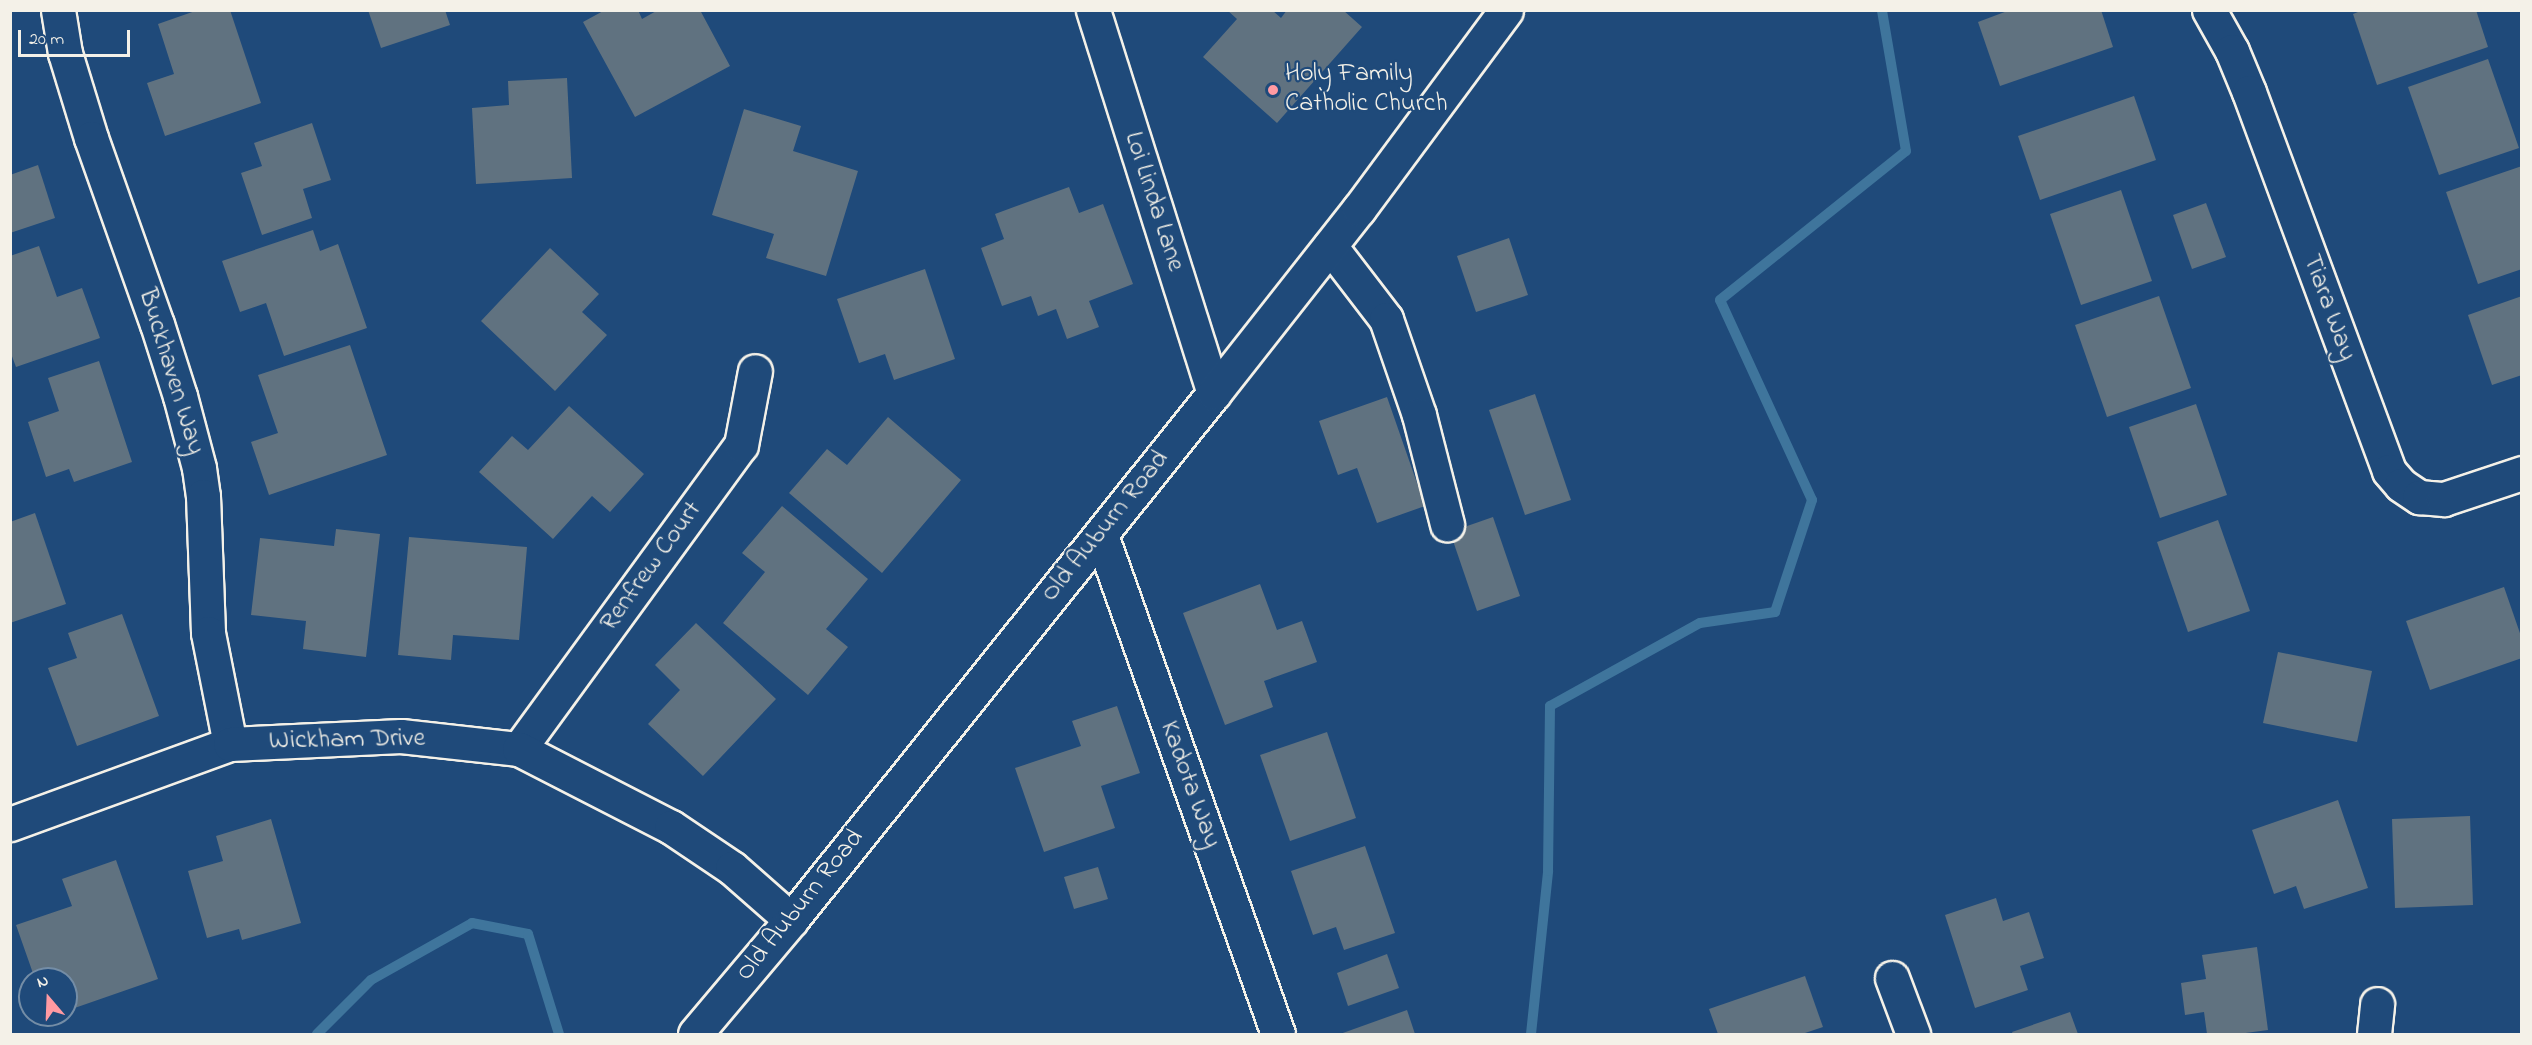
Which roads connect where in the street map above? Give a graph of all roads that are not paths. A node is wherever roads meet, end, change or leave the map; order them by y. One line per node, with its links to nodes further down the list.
1 (58, 10): 11 (street, Buckhaven Way)
2 (1093, 10): 7 (street, Loi Linda Lane)
3 (1506, 10): 5 (street, Old Auburn Road)
4 (2209, 10): 8 (street, Tiara Way)
5 (1330, 246): 7 (street, Old Auburn Road); 9 (street)
6 (755, 371): 12 (street, Renfrew Court)
7 (1214, 393): 10 (street, Old Auburn Road)
8 (2522, 473)
9 (1447, 524)
10 (1101, 535): 14 (street, Old Auburn Road); 17 (street, Kadota Way)
11 (230, 744): 12 (street, Wickham Drive); 13 (street, Wickham Drive)
12 (519, 749): 14 (street, Wickham Drive)
13 (10, 824)
14 (791, 920): 16 (street, Old Auburn Road)
15 (1892, 978): 18 (street)
16 (695, 1035)
17 (1278, 1035)
18 (1913, 1035)

